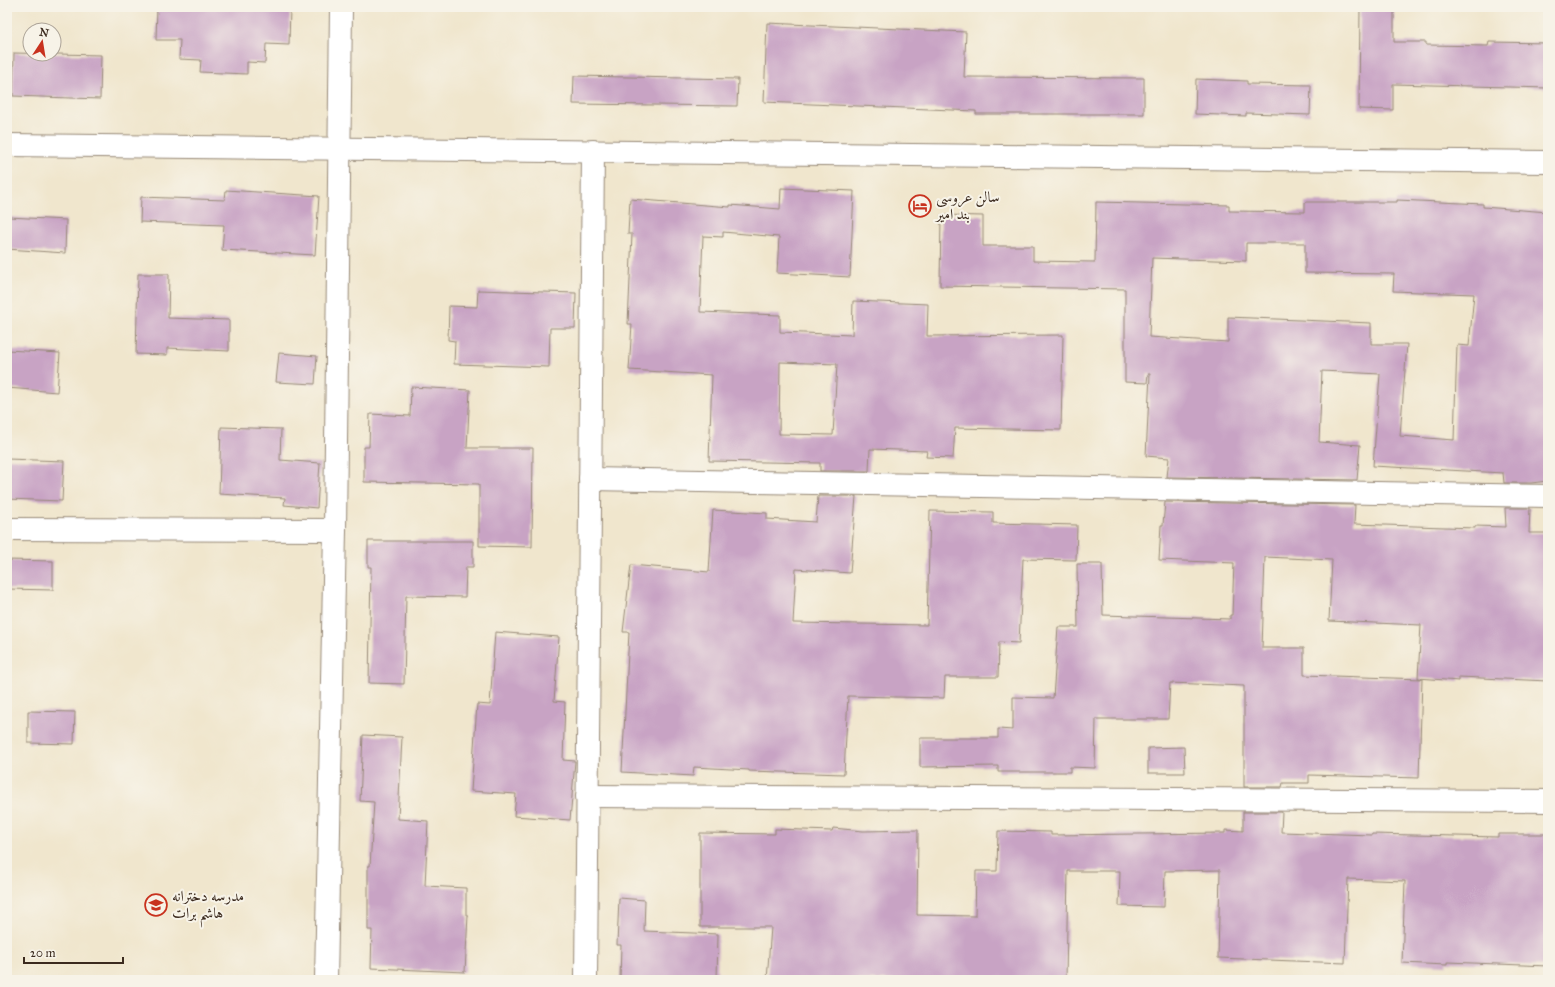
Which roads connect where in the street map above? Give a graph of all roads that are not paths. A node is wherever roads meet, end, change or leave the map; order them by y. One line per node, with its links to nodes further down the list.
1 (341, 7): 3 (street)
2 (7, 145): 3 (street)
3 (339, 148): 4 (street); 9 (street)
4 (592, 151): 5 (street); 6 (street)
5 (1548, 162)
6 (590, 479): 7 (street); 10 (street)
7 (1548, 496)
8 (7, 529): 9 (street)
9 (335, 530): 12 (street)
10 (587, 796): 11 (street); 13 (street)
11 (1548, 801)
12 (326, 980)
13 (586, 980)

